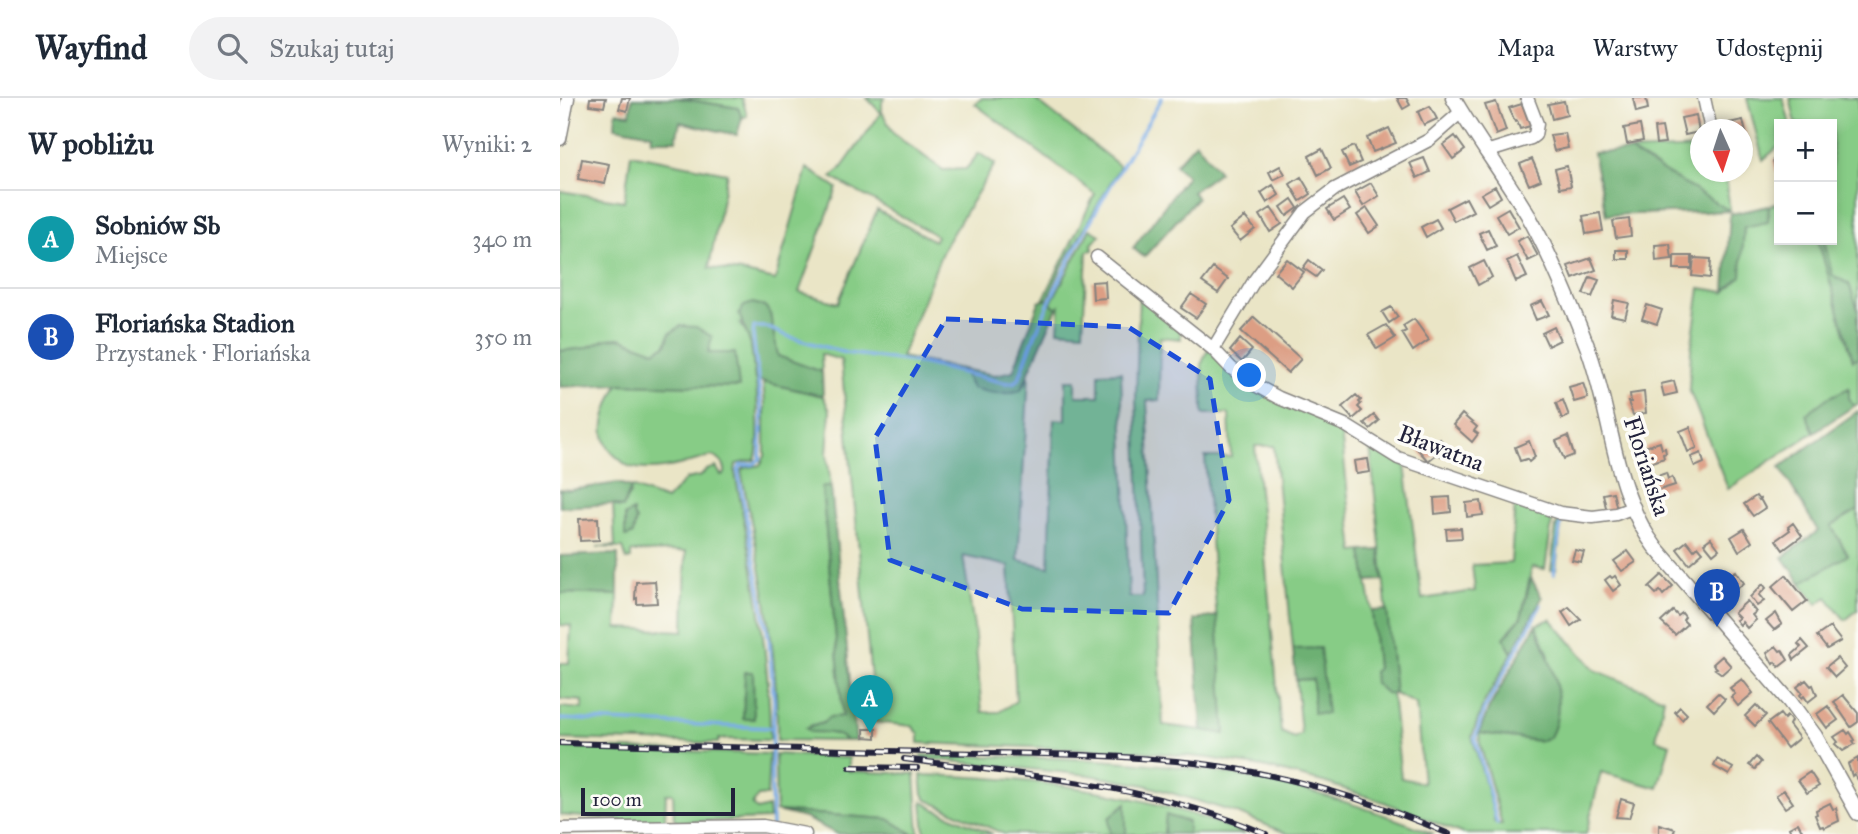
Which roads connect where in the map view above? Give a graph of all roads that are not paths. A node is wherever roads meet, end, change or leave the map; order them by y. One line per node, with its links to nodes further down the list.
1 (568, 98): 7 (street)
2 (1453, 98): 5 (street, Floriańska)
3 (1527, 98): 8 (street)
4 (1704, 98): 6 (street)
5 (1461, 112): 8 (street, Floriańska); 10 (street)
6 (1709, 119)
7 (560, 139)
8 (1486, 152): 11 (street, Floriańska)
9 (1097, 257): 10 (street, Bławatna)
10 (1213, 349): 11 (street, Bławatna)
11 (1634, 508): 12 (street, Floriańska)
12 (1858, 813)
13 (560, 830): 14 (street)
14 (805, 834)

